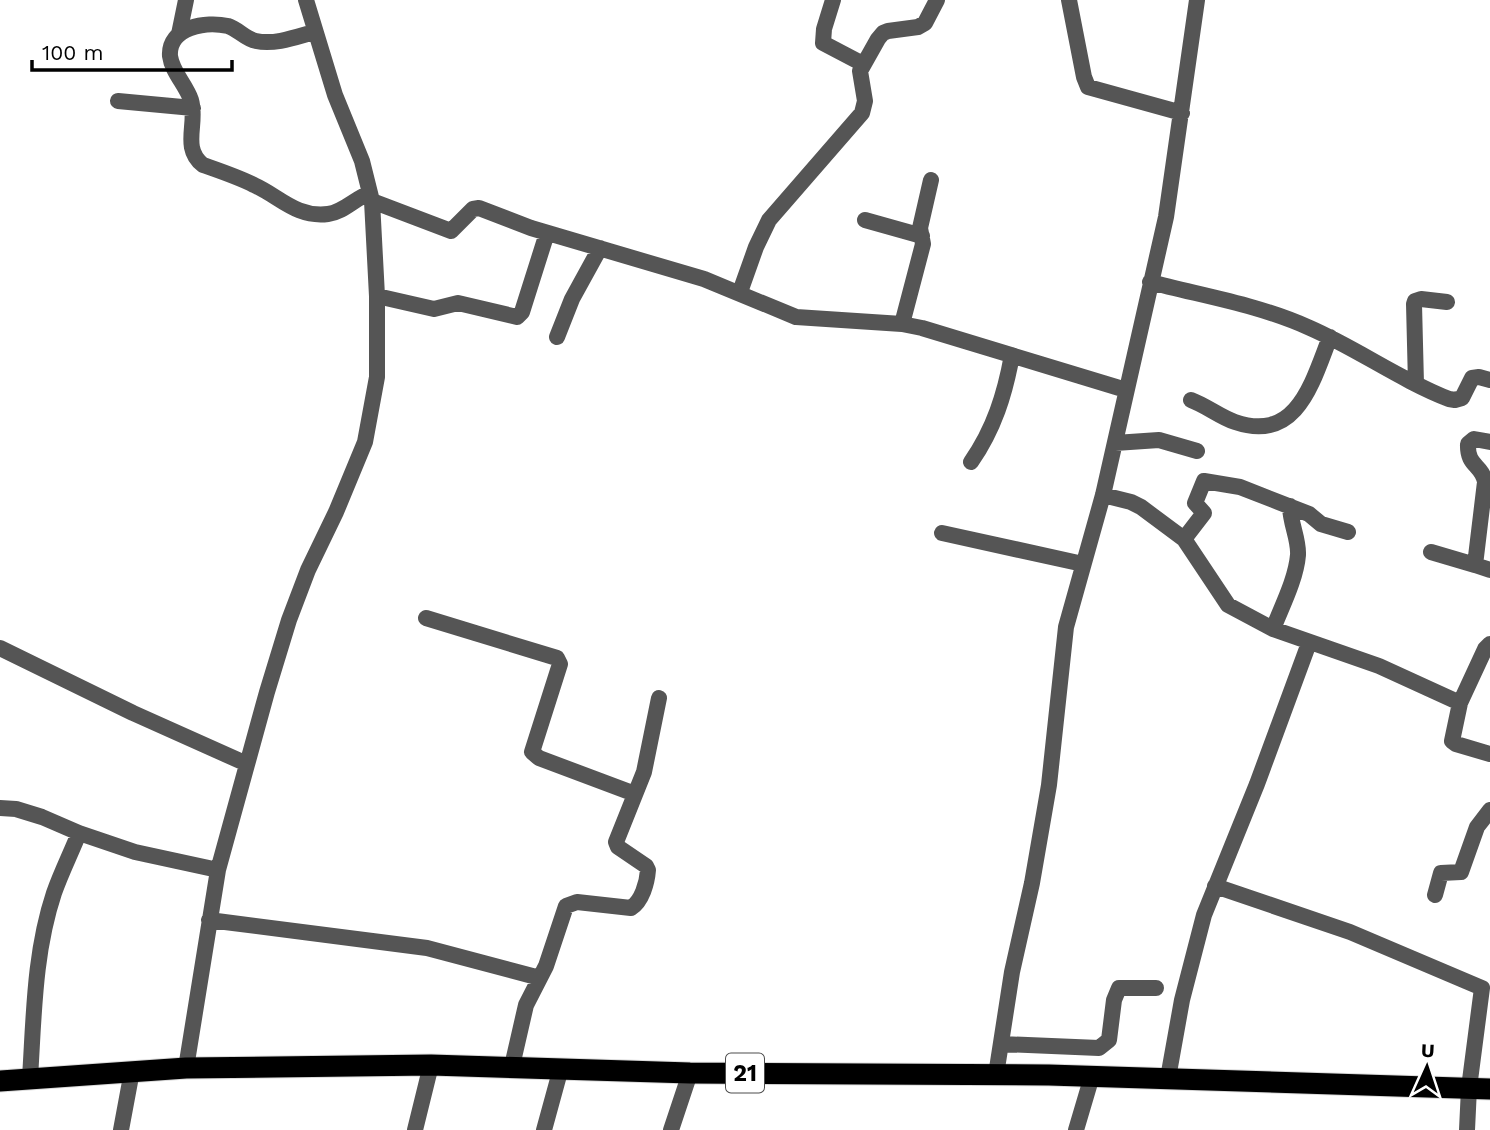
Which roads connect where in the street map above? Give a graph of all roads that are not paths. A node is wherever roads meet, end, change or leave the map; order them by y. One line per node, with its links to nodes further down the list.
1 (186, 0): 8 (street)
2 (306, 0): 7 (street)
3 (833, 0): 9 (street)
4 (937, 0): 9 (street)
5 (1069, 0): 12 (street)
6 (1197, 0): 12 (street)
7 (314, 32): 8 (street); 14 (street)
8 (179, 34): 11 (street)
9 (863, 65): 20 (street)
10 (118, 100): 11 (street)
11 (192, 108): 14 (street)
12 (1182, 113): 19 (street)
13 (931, 180): 17 (street)
14 (371, 197): 16 (street); 21 (street)
15 (865, 220): 17 (street)
16 (547, 233): 18 (street); 21 (street)
17 (922, 236): 23 (street)
18 (600, 248): 20 (street); 24 (street)
19 (1150, 282): 25 (street); 29 (street)
20 (737, 291): 23 (street)
21 (377, 296): 51 (street)
22 (1447, 302): 28 (street)
23 (902, 324): 26 (street)
24 (557, 337)
25 (1330, 337): 28 (street); 30 (street)
26 (1012, 355): 29 (street); 34 (street)
27 (1490, 380): 28 (street)
28 (1416, 384)
29 (1126, 390): 32 (street)
30 (1191, 400)
31 (1490, 442): 42 (street)
32 (1115, 443): 33 (street); 35 (street)
33 (1197, 451)
34 (971, 462)
35 (1102, 495): 39 (street); 41 (street)
36 (1290, 506): 37 (street); 39 (street); 44 (street)
37 (1348, 532)
38 (942, 533): 41 (street)
39 (1184, 539): 44 (street)
40 (1431, 552): 42 (street)
41 (1083, 564): 62 (street)
42 (1482, 568)
43 (426, 618): 52 (street)
44 (1273, 629): 45 (street)
45 (1309, 643): 49 (street); 57 (street)
46 (1490, 644): 49 (street)
47 (0, 648): 51 (street)
48 (659, 698): 52 (street)
49 (1460, 703): 50 (street)
50 (1490, 754)
51 (247, 764): 56 (street)
52 (635, 794): 60 (street)
53 (0, 808): 55 (street)
54 (1490, 810): 58 (street)
55 (79, 833): 56 (street); 71 (street)
56 (218, 870): 59 (street)
57 (1215, 886): 72 (street); 74 (street)
58 (1435, 895)
59 (209, 920): 60 (street); 65 (street)
60 (540, 978): 64 (street)
61 (1156, 988): 62 (street)
62 (1001, 1044): 69 (street)
63 (431, 1065): 64 (highway, 21); 65 (highway, 21); 76 (street)
64 (512, 1066): 66 (highway, 21)
65 (186, 1068): 67 (highway, 21)
66 (561, 1068): 68 (highway, 21); 77 (street)
67 (132, 1071): 71 (highway, 21); 75 (street)
68 (690, 1073): 69 (highway, 21); 78 (street)
69 (996, 1074): 70 (highway, 21)
70 (1092, 1076): 72 (highway, 21); 79 (street)
71 (30, 1078): 73 (highway, 21)
72 (1168, 1078): 74 (highway, 21)
73 (0, 1081)
74 (1480, 1088): 80 (street)
75 (121, 1130)
76 (415, 1130)
77 (544, 1130)
78 (671, 1130)
79 (1076, 1130)
80 (1467, 1130)

